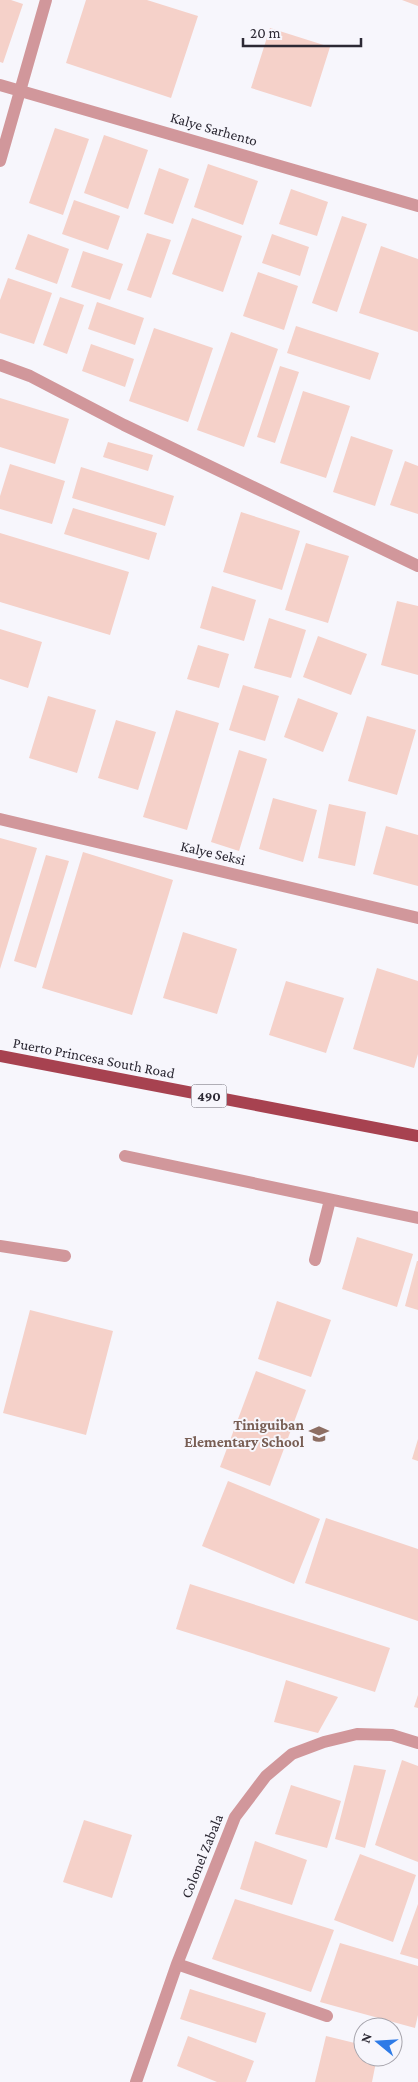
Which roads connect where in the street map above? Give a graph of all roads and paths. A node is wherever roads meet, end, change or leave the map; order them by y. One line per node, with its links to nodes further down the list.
1 (46, 0): 3 (street)
2 (0, 84): 3 (street, Kalye Sarhento)
3 (20, 89): 4 (street); 5 (street, Kalye Sarhento)
4 (0, 161)
5 (418, 204)
6 (0, 365): 7 (street)
7 (418, 566)
8 (0, 819): 9 (street, Kalye Seksi)
9 (418, 918)
10 (0, 1056): 11 (main road, Puerto Princesa South Road / 490)
11 (418, 1136)
12 (125, 1156): 13 (street)
13 (330, 1200): 14 (street); 17 (street)
14 (418, 1218)
15 (0, 1246): 16 (street)
16 (65, 1256)
17 (315, 1260)
18 (418, 1743): 19 (street, Colonel Zabala)
19 (177, 1964): 20 (street); 21 (street, Colonel Zabala)
20 (327, 2016)
21 (136, 2082)

